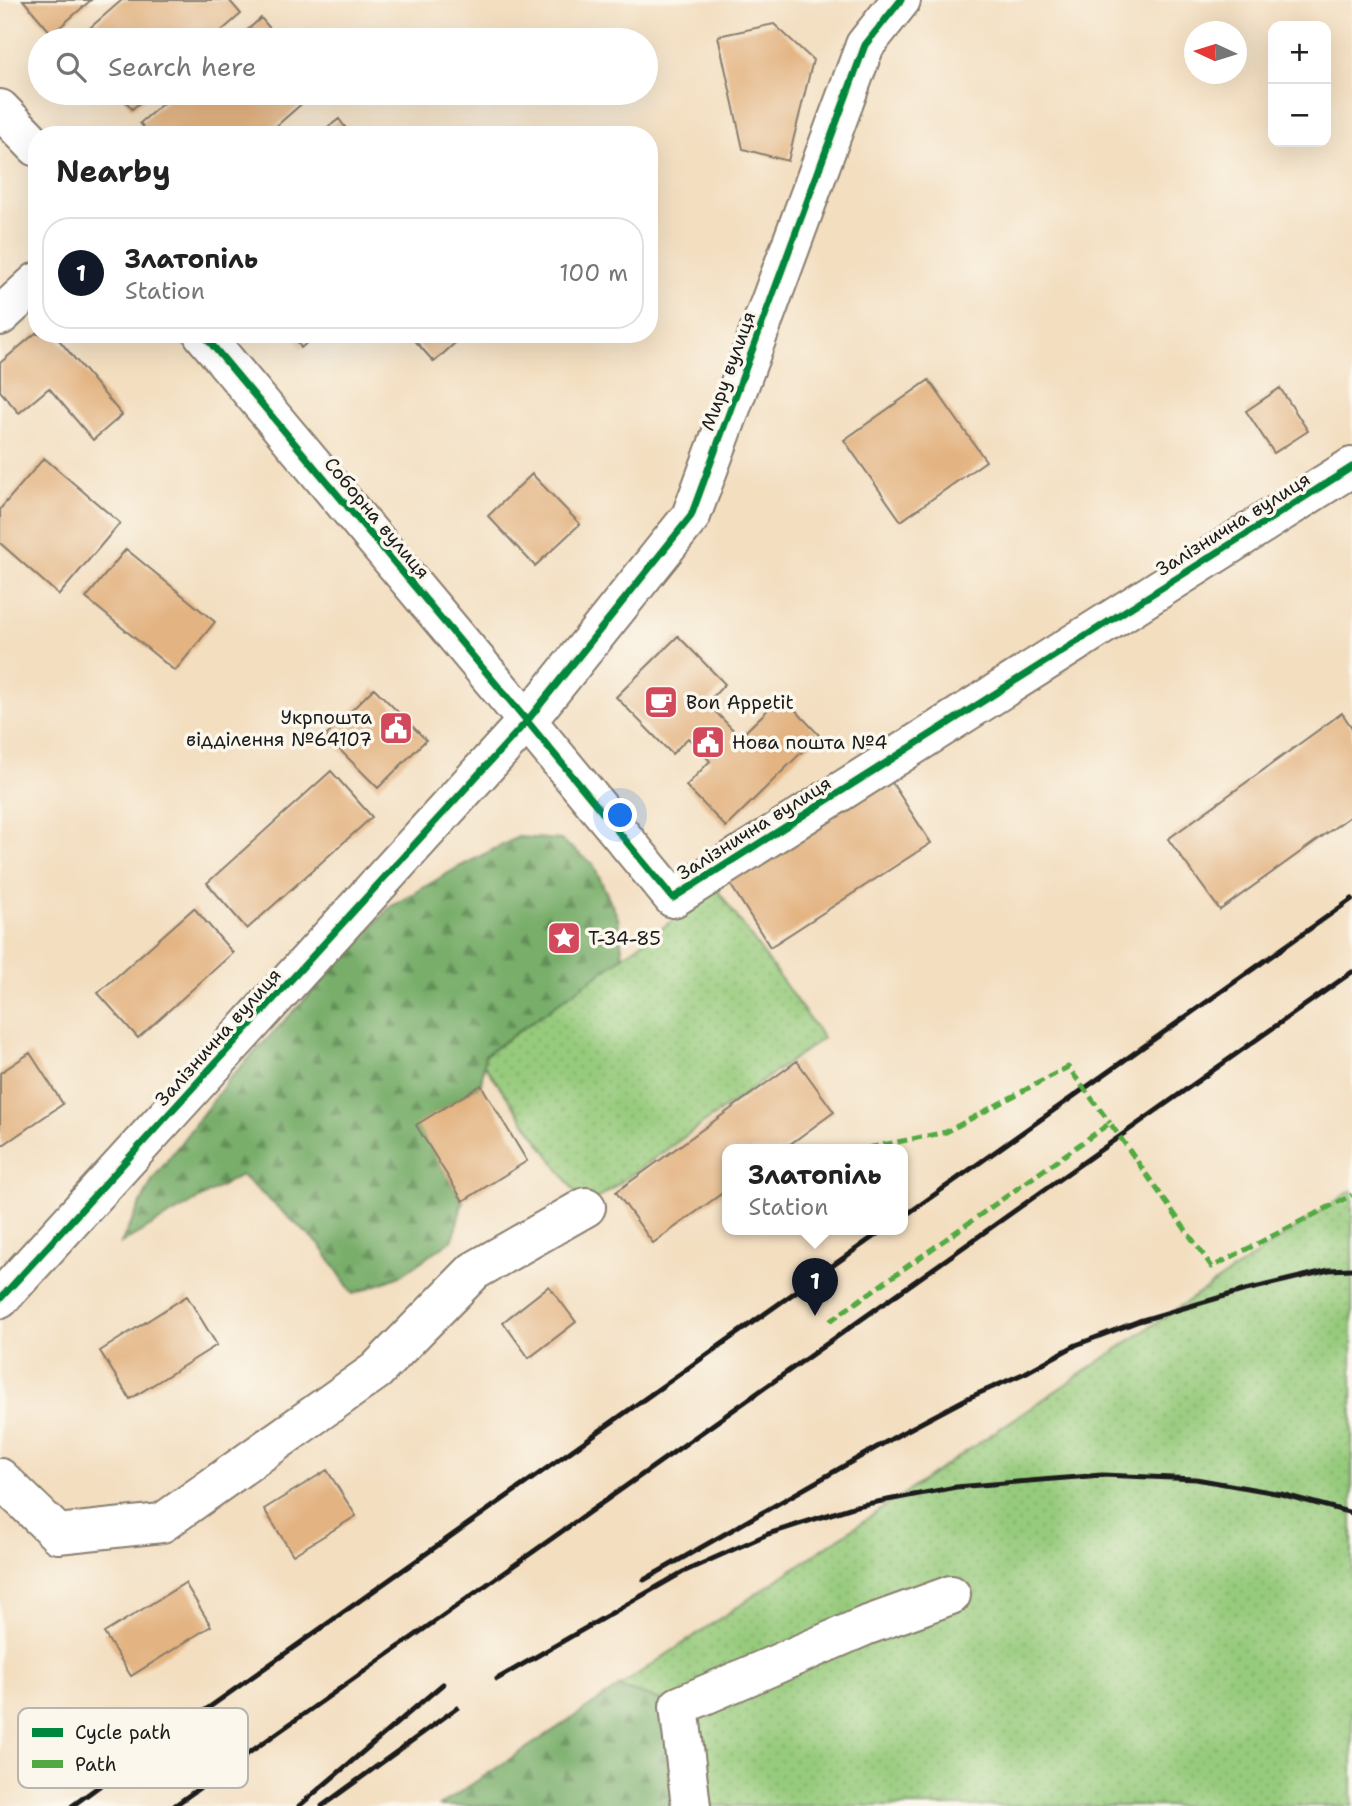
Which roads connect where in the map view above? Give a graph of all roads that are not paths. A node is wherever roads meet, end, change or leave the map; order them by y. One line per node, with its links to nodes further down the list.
1 (901, 0): 8 (street, Миру вулиця)
2 (0, 110): 3 (street)
3 (28, 138)
4 (28, 290): 5 (street)
5 (0, 316)
6 (211, 343): 8 (street, Соборна вулиця)
7 (1352, 467): 8 (street, Залізнична вулиця)
8 (527, 721): 10 (street, Залізнична вулиця)
9 (586, 1207): 11 (street)
10 (0, 1299)
11 (0, 1478)
12 (951, 1595): 13 (street)
13 (691, 1806)

